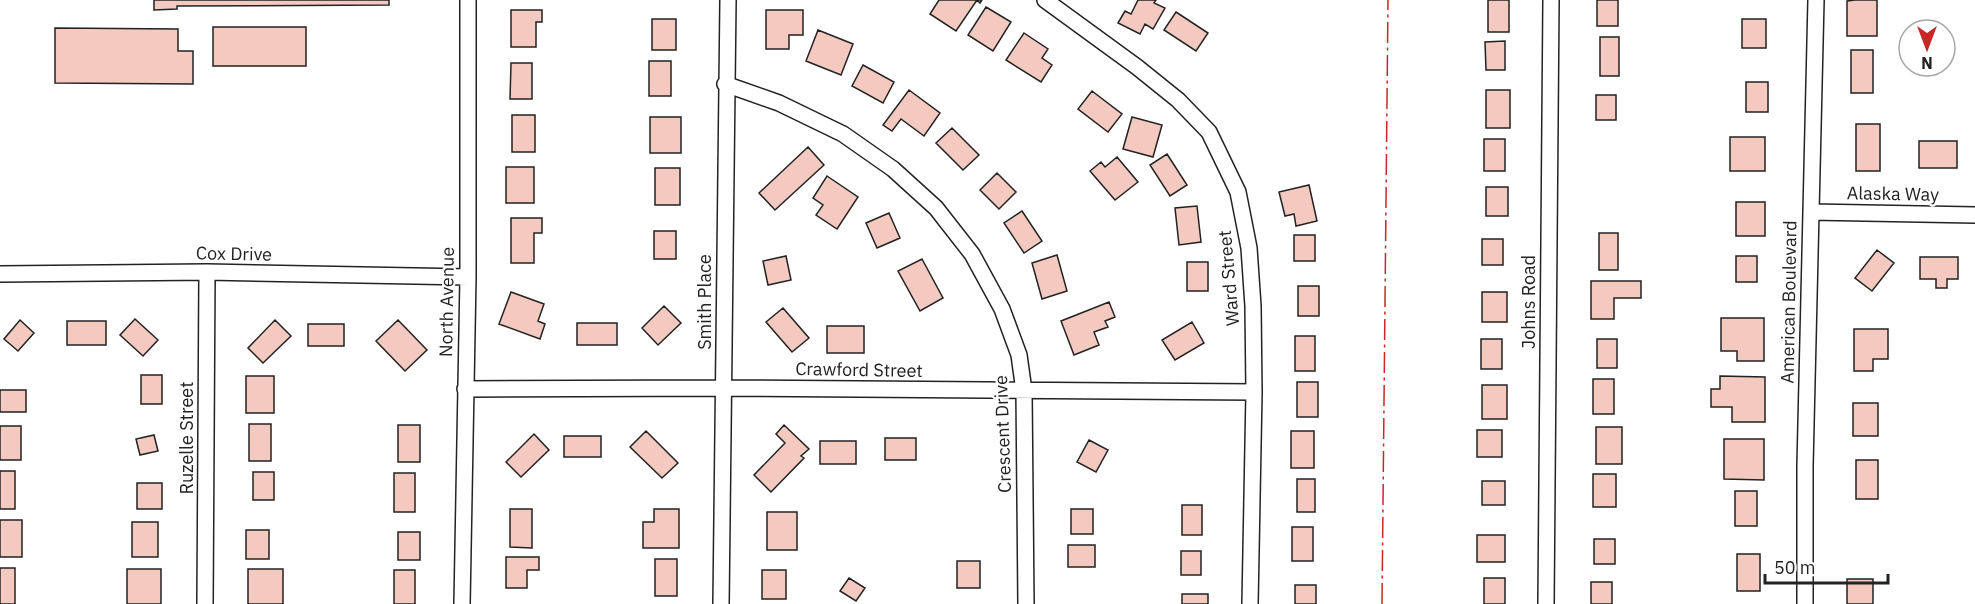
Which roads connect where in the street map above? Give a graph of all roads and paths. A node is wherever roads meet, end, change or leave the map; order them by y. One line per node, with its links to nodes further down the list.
1 (468, 0): 11 (street, North Avenue)
2 (728, 0): 6 (street, Smith Place)
3 (1045, 0): 15 (street, Ward Street)
4 (1551, 0): 21 (street, Johns Road)
5 (1816, 0): 7 (street, American Boulevard)
6 (725, 84): 12 (street, Smith Place); 14 (street, Crescent Drive)
7 (1811, 212): 8 (street, Alaska Way); 22 (street, American Boulevard)
8 (1975, 215)
9 (207, 272): 10 (street, Cox Drive); 11 (street, Cox Drive); 16 (street, Ruzelle Street)
10 (0, 274)
11 (468, 277): 13 (street, North Avenue)
12 (724, 388): 13 (street, Crawford Street); 14 (street, Crawford Street); 18 (street, Smith Place)
13 (465, 389): 17 (street, North Avenue)
14 (1024, 391): 15 (street, Crawford Street); 19 (street, Crescent Drive)
15 (1254, 392): 20 (street, Ward Street)
16 (206, 604)
17 (462, 604)
18 (721, 604)
19 (1026, 604)
20 (1250, 604)
21 (1546, 604)
22 (1805, 604)

